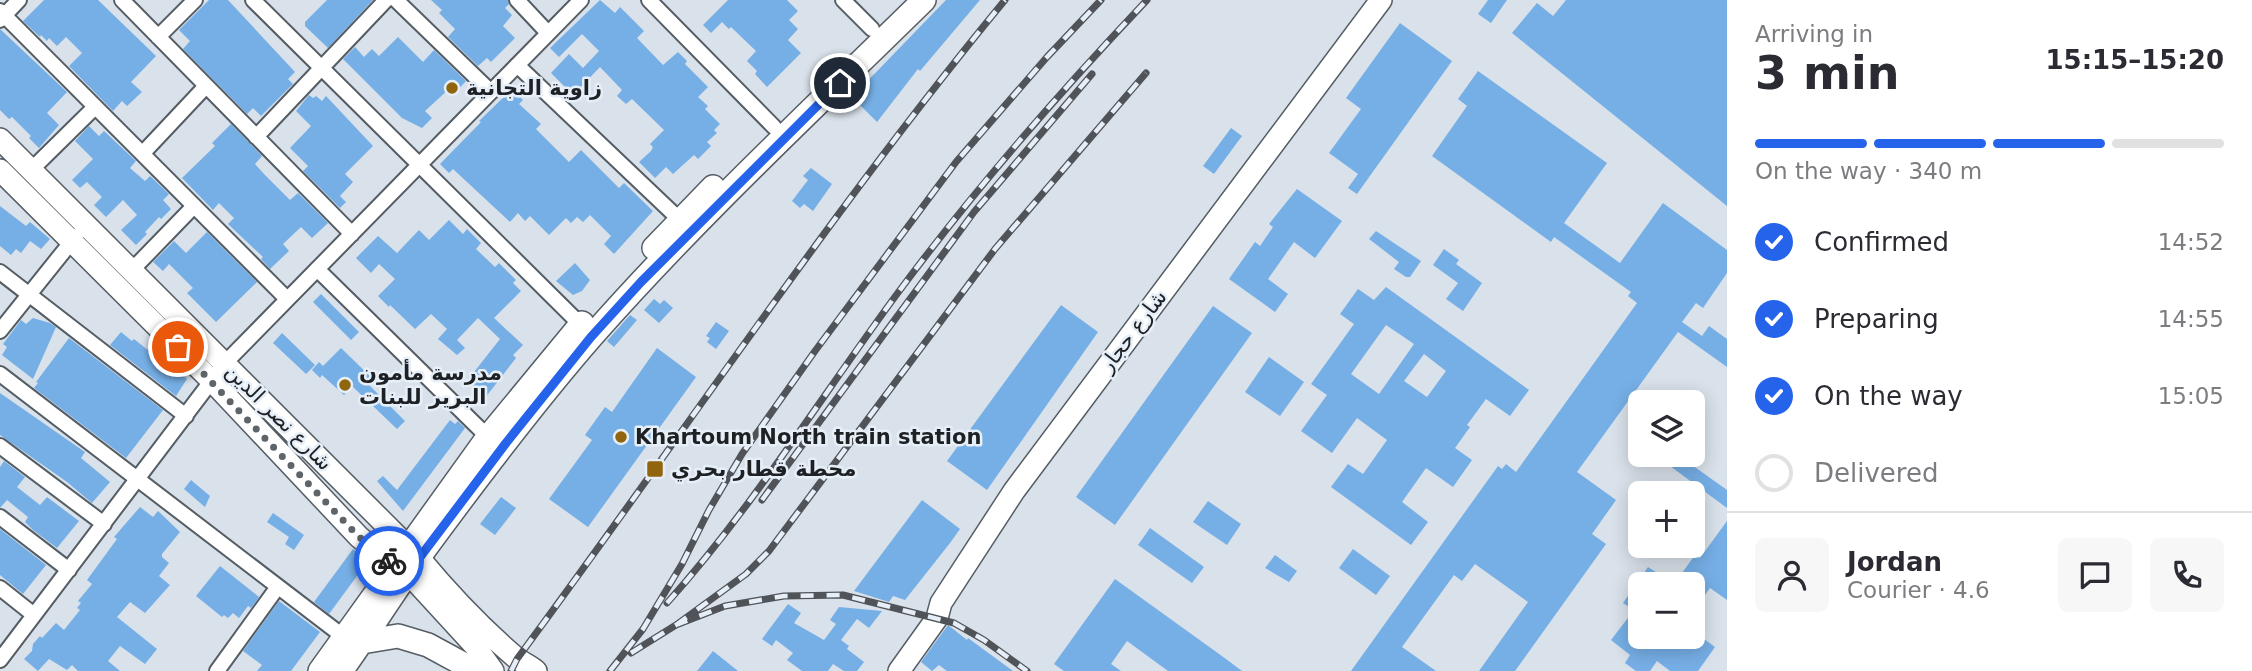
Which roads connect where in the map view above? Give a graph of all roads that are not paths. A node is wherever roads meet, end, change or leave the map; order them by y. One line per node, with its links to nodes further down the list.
1 (19, 0): 14 (street)
2 (122, 0): 17 (street)
3 (195, 0): 17 (street)
4 (253, 0): 19 (street)
5 (386, 0): 19 (street)
6 (396, 0): 21 (street)
7 (517, 0): 16 (street)
8 (581, 0): 16 (street)
9 (649, 0): 23 (street)
10 (843, 0): 15 (street)
11 (902, 0): 15 (main road)
12 (924, 0): 51 (main road)
13 (1381, 0): 64 (street, شارع حجار)
14 (2, 15): 22 (street)
15 (872, 30): 23 (main road)
16 (548, 33): 18 (street)
17 (158, 37): 20 (street)
18 (517, 65): 21 (street); 31 (street)
19 (322, 69): 24 (street); 27 (street)
20 (206, 86): 24 (street); 26 (street)
21 (491, 92): 27 (street)
22 (95, 107): 26 (street); 29 (street)
23 (774, 127): 31 (main road)
24 (256, 137): 33 (street)
25 (0, 139): 29 (street, شارع نصر الدين)
26 (143, 153): 30 (street)
27 (418, 166): 33 (street); 40 (street)
28 (0, 170): 34 (street, شارع نصر الدين)
29 (31, 170): 32 (street, شارع نصر الدين)
30 (194, 206): 36 (street); 39 (street)
31 (680, 220): 40 (main road)
32 (86, 224): 34 (street); 36 (street, شارع نصر الدين)
33 (352, 233): 35 (street)
34 (72, 242): 38 (street); 44 (street, شارع نصر الدين)
35 (317, 269): 39 (street); 46 (street)
36 (132, 270): 42 (street, شارع نصر الدين)
37 (0, 272): 38 (street)
38 (29, 294): 41 (street); 45 (street)
39 (287, 299): 42 (street)
40 (581, 325): 46 (main road)
41 (0, 331)
42 (225, 363): 44 (street); 51 (street, شارع نصر الدين)
43 (0, 374): 48 (street)
44 (213, 382): 45 (street); 51 (street, شارع نصر الدين)
45 (186, 416): 48 (street)
46 (488, 438): 51 (main road)
47 (0, 446): 50 (street)
48 (138, 479): 50 (street); 54 (street)
49 (0, 517): 52 (street)
50 (104, 524): 52 (street)
51 (407, 561): 56 (main road); 62 (street); 63 (street)
52 (69, 570): 55 (street)
53 (0, 588): 55 (street)
54 (277, 588): 56 (street); 58 (street)
55 (34, 615): 57 (street)
56 (353, 640): 59 (main road); 60 (main road); 61 (main road)
57 (0, 660)
58 (217, 671)
59 (320, 671)
60 (341, 671)
61 (477, 671)
62 (493, 671)
63 (536, 671)
64 (900, 671)

